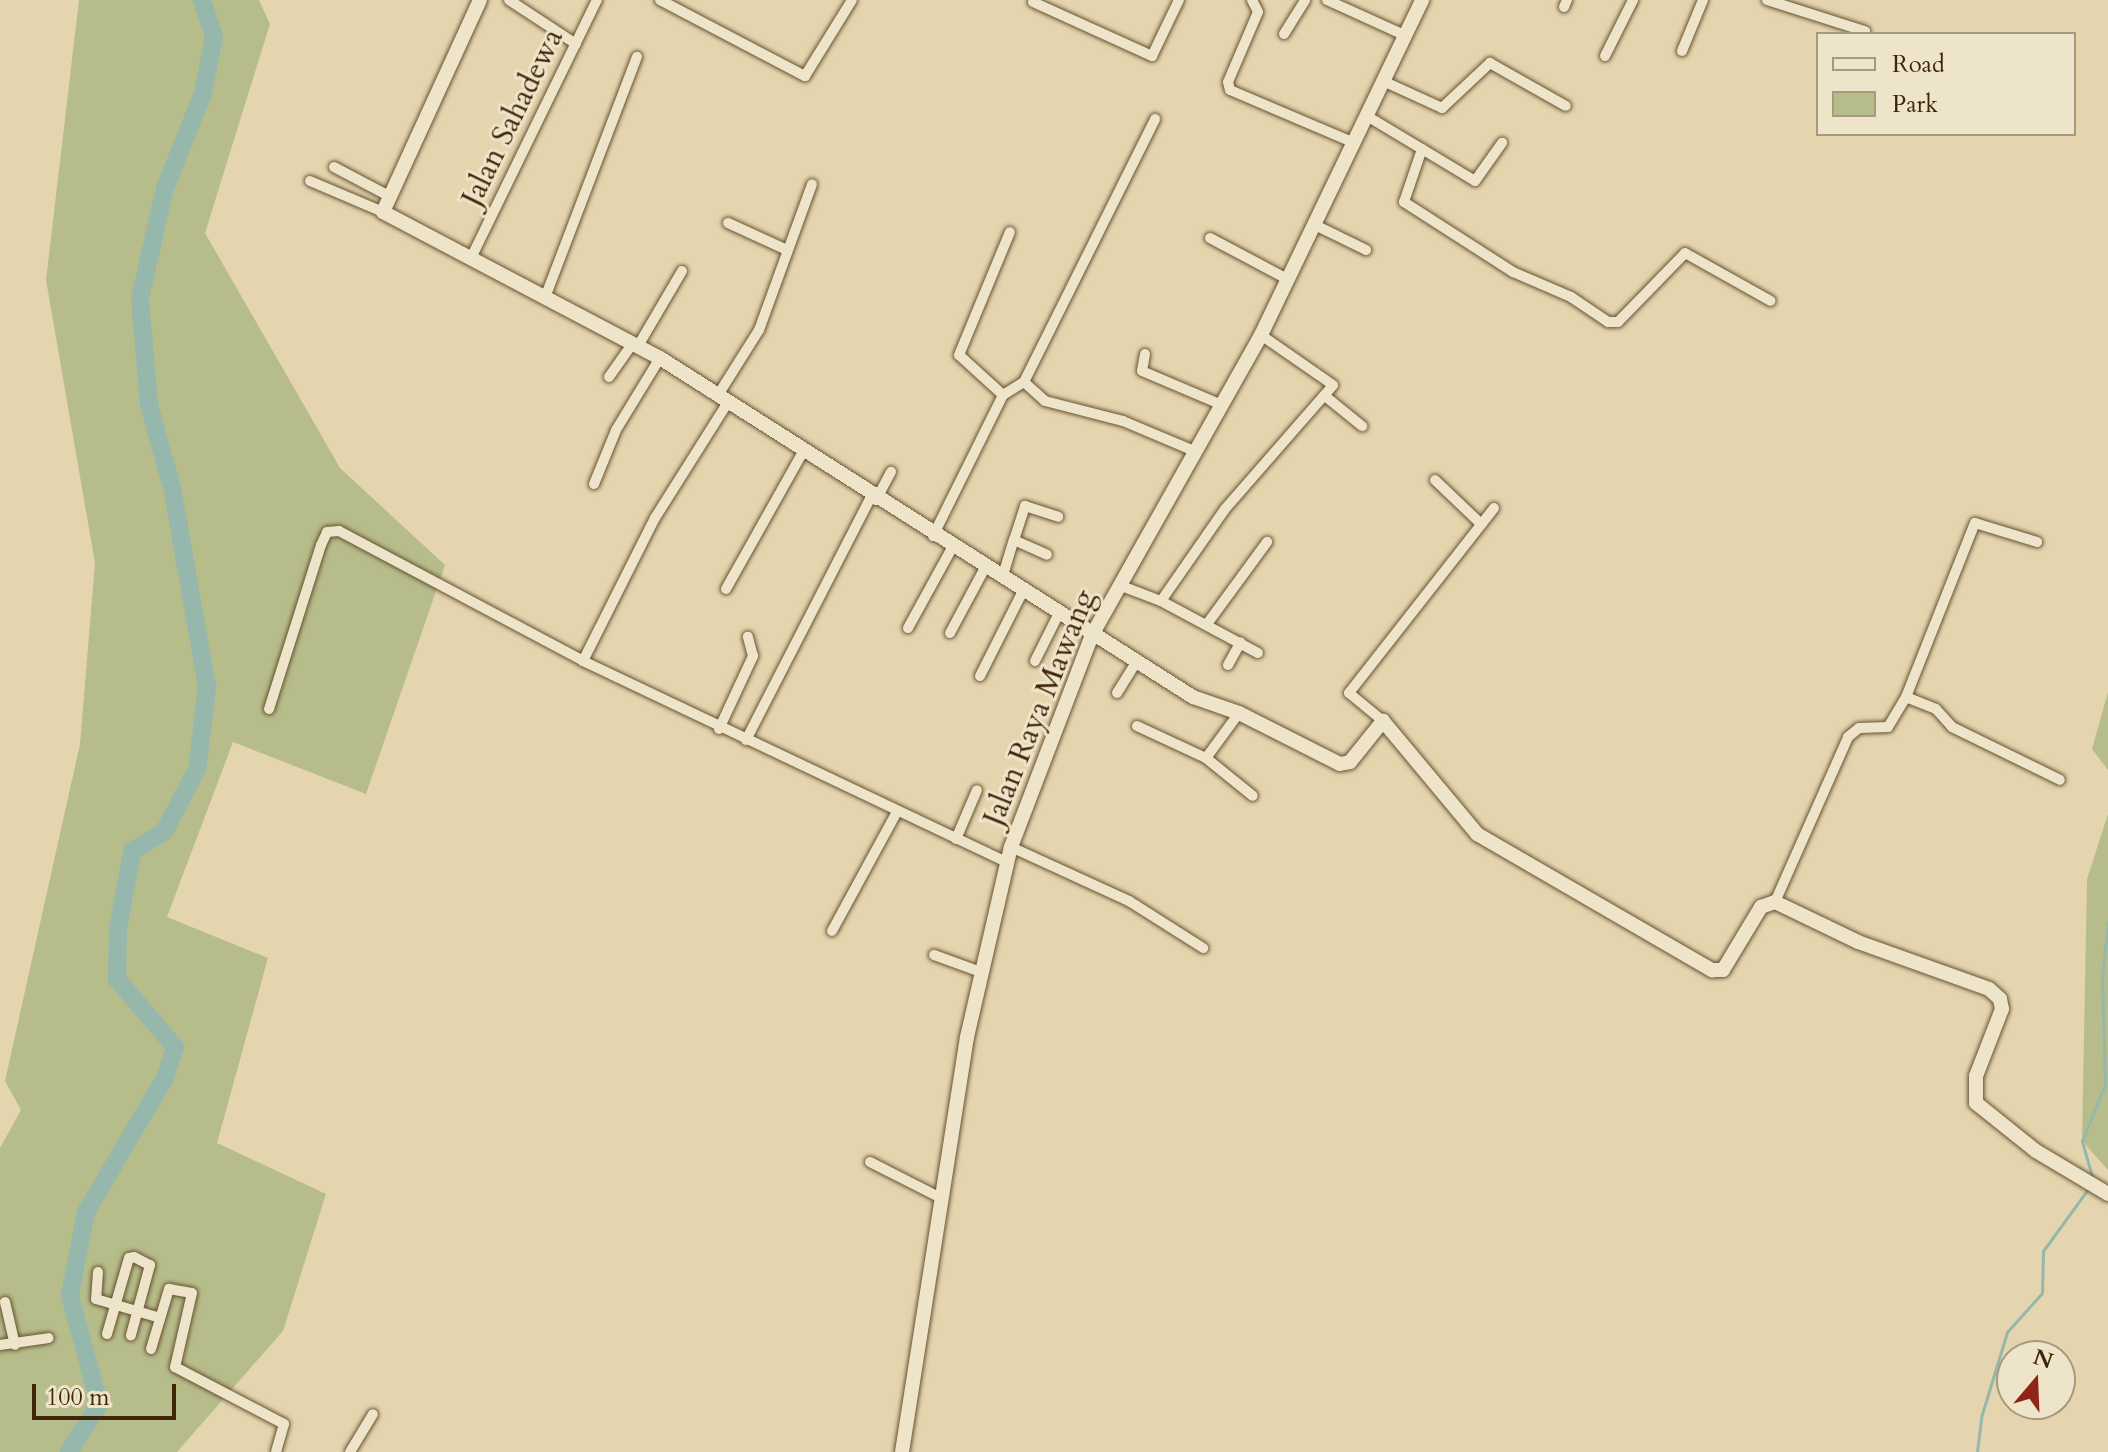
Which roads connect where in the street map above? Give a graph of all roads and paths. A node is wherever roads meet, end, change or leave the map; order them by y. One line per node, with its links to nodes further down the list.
1 (480, 0): 32 (street)
2 (509, 0): 18 (street)
3 (597, 0): 18 (street, Jalan Sahadewa)
4 (660, 0): 5 (street)
5 (852, 0)
6 (1179, 0): 14 (street)
7 (1252, 0): 26 (street)
8 (1305, 0): 16 (street)
9 (1327, 0): 17 (street)
10 (1422, 0): 17 (street, Jalan Raya Mawang)
11 (1633, 0): 20 (street)
12 (1703, 0): 19 (street)
13 (1767, 0): 15 (street)
14 (1033, 2)
15 (1865, 31)
16 (1284, 34)
17 (1404, 35): 22 (street, Jalan Raya Mawang)
18 (576, 44): 40 (street, Jalan Sahadewa)
19 (1682, 51)
20 (1605, 56)
21 (637, 57): 43 (street)
22 (1383, 81): 23 (street); 24 (street, Jalan Raya Mawang)
23 (1566, 106)
24 (1367, 116): 26 (street, Jalan Raya Mawang); 28 (street)
25 (1155, 119): 50 (street)
26 (1354, 143): 35 (street, Jalan Raya Mawang)
27 (1502, 143): 28 (street)
28 (1422, 149): 44 (street)
29 (334, 167): 32 (street)
30 (310, 181): 33 (street)
31 (812, 184): 38 (street)
32 (387, 195): 33 (street)
33 (383, 212): 40 (street)
34 (728, 223): 38 (street)
35 (1315, 225): 39 (street); 42 (street, Jalan Raya Mawang)
36 (1010, 232): 51 (street)
37 (1210, 238): 42 (street)
38 (787, 250): 53 (street)
39 (1366, 250)
40 (472, 256): 43 (street)
41 (682, 271): 46 (street)
42 (1289, 280): 45 (street, Jalan Raya Mawang)
43 (546, 295): 46 (street)
44 (1771, 301)
45 (1261, 335): 52 (street); 54 (street, Jalan Raya Mawang)
46 (636, 344): 48 (street); 49 (street)
47 (1145, 354): 54 (street)
48 (660, 358): 53 (street); 60 (street)
49 (609, 377)
50 (1024, 382): 51 (street); 56 (street)
51 (1003, 395): 65 (street)
52 (1325, 396): 55 (street); 76 (street)
53 (723, 398): 57 (street); 85 (street)
54 (1222, 405): 56 (street, Jalan Raya Mawang)
55 (1362, 426)
56 (1194, 451): 73 (street, Jalan Raya Mawang)
57 (803, 452): 61 (street); 74 (street)
58 (891, 472): 61 (street)
59 (1435, 480): 64 (street)
60 (594, 484)
61 (874, 498): 65 (street); 97 (street)
62 (1494, 508): 64 (street)
63 (1058, 517): 66 (street)
64 (1481, 524): 94 (street)
65 (933, 536): 69 (street)
66 (1014, 540): 70 (street); 72 (street)
67 (1267, 542): 78 (street)
68 (2037, 542): 91 (street)
69 (952, 548): 71 (street); 79 (street)
70 (1047, 555)
71 (986, 566): 72 (street); 80 (street)
72 (1003, 575): 75 (street)
73 (1119, 585): 76 (street); 81 (street, Jalan Raya Mawang)
74 (726, 589)
75 (1024, 589): 77 (street); 89 (street)
76 (1161, 601): 78 (street)
77 (1059, 613): 81 (street); 86 (street)
78 (1207, 624): 83 (street)
79 (908, 628)
80 (950, 633)
81 (1092, 635): 87 (street); 104 (street, Jalan Raya Mawang)
82 (748, 637): 96 (street)
83 (1241, 642): 84 (street); 88 (street)
84 (1258, 653)
85 (583, 661): 92 (street); 96 (street)
86 (1035, 661)
87 (1136, 663): 90 (street); 93 (street)
88 (1228, 665)
89 (980, 676)
90 (1117, 693)
91 (1906, 697): 99 (street); 105 (street)
92 (269, 709)
93 (1239, 713): 94 (street); 98 (street)
94 (1383, 721): 105 (street)
95 (1137, 726): 98 (street)
96 (719, 729): 97 (street)
97 (746, 740): 102 (street)
98 (1206, 758): 101 (street)
99 (2060, 780)
100 (977, 790): 103 (street)
101 (1253, 796)
102 (897, 812): 103 (street); 106 (street)
103 (956, 839): 104 (street)
104 (1008, 854): 107 (street); 109 (street, Jalan Raya Mawang)
105 (1775, 902): 111 (street)
106 (832, 931)
107 (1203, 948)
108 (934, 955): 109 (street)
109 (978, 971): 112 (street, Jalan Raya Mawang)
110 (870, 1162): 112 (street)
111 (2104, 1191)
112 (943, 1199): 127 (street, Jalan Raya Mawang)
113 (98, 1272): 115 (street)
114 (5, 1302): 122 (street)
115 (116, 1304): 116 (street); 116 (street); 118 (street)
116 (139, 1310): 117 (street); 119 (street)
117 (160, 1318): 123 (street); 125 (street)
118 (107, 1334)
119 (131, 1335)
120 (49, 1338): 122 (street)
121 (0, 1345): 122 (street)
122 (15, 1345)
123 (151, 1349)
124 (373, 1414): 126 (street)
125 (276, 1452)
126 (350, 1452)
127 (902, 1452)

